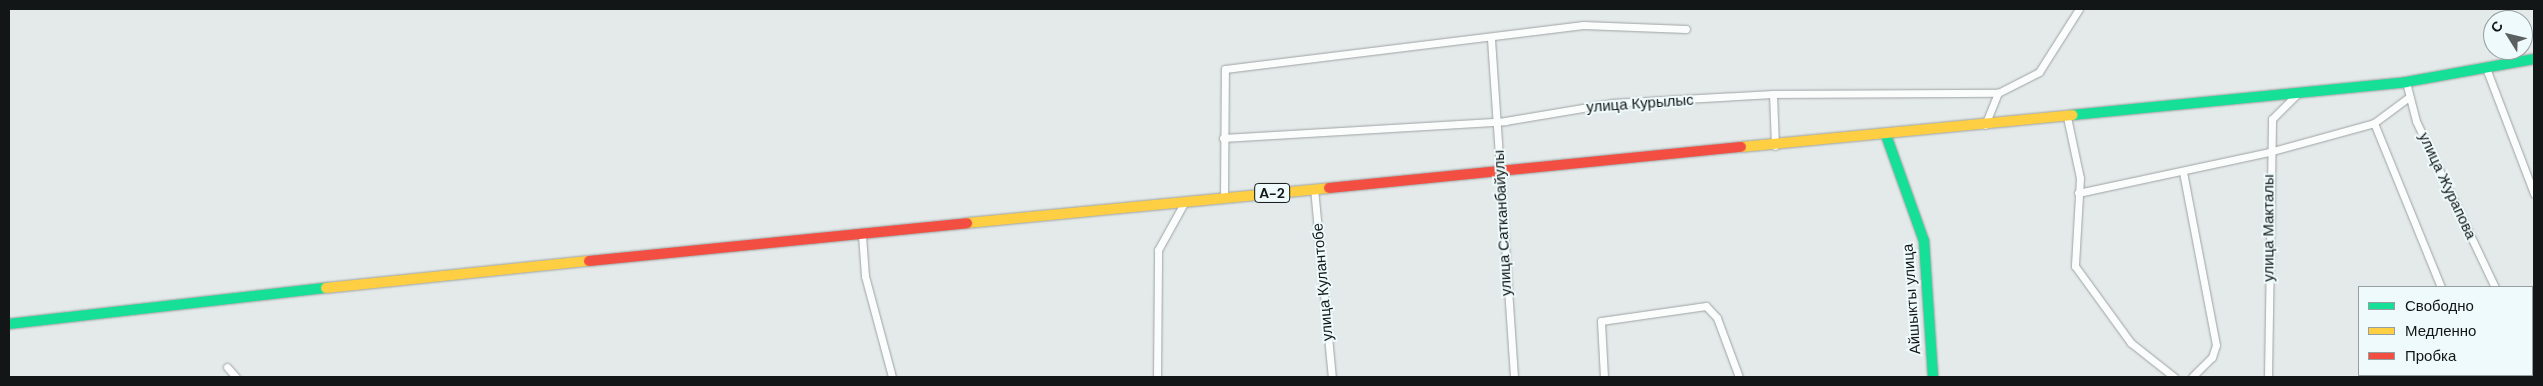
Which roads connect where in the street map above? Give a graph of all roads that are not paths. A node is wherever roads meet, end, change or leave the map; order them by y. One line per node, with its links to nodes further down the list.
1 (2079, 9): 9 (street)
2 (1686, 29): 3 (street)
3 (1491, 39): 12 (street, улица Сатканбайулы); 16 (street)
4 (2534, 58): 5 (main road, A-2)
5 (2486, 68): 6 (main road, A-2); 23 (street)
6 (2406, 82): 7 (main road, A-2); 10 (street, улица Журапова)
7 (2300, 92): 11 (main road, A-2); 18 (street, улица Макталы)
8 (1773, 94): 9 (street, улица Курылыс); 12 (street, улица Курылыс); 17 (street)
9 (1998, 94): 14 (street)
10 (2409, 97): 13 (street); 28 (street, улица Журапова)
11 (2067, 117): 14 (main road, A-2); 22 (street)
12 (1499, 121): 16 (street, улица Курылыс); 20 (street, улица Сатканбайулы)
13 (2374, 123): 18 (street); 27 (street)
14 (1984, 126): 15 (main road, A-2)
15 (1886, 135): 17 (main road, A-2); 38 (main road, Айшыкты улица)
16 (1223, 138): 24 (street)
17 (1775, 146): 20 (main road, A-2)
18 (2269, 152): 19 (street); 41 (street, улица Макталы)
19 (2183, 172): 22 (street); 40 (street)
20 (1497, 173): 21 (main road, A-2); 35 (street, улица Сатканбайулы)
21 (1314, 187): 24 (main road, A-2); 34 (street, улица Кулантобе)
22 (2078, 193): 39 (street)
23 (2534, 194)
24 (1224, 199): 25 (main road, A-2)
25 (1184, 203): 26 (main road, A-2); 33 (street)
26 (862, 234): 29 (main road, A-2); 32 (street)
27 (2441, 286)
28 (2495, 286)
29 (9, 324)
30 (227, 367): 31 (street)
31 (236, 377)
32 (892, 377)
33 (1157, 377)
34 (1332, 377)
35 (1514, 377)
36 (1604, 377): 37 (street)
37 (1738, 377)
38 (1933, 377)
39 (2174, 377)
40 (2192, 377)
41 (2268, 377)

